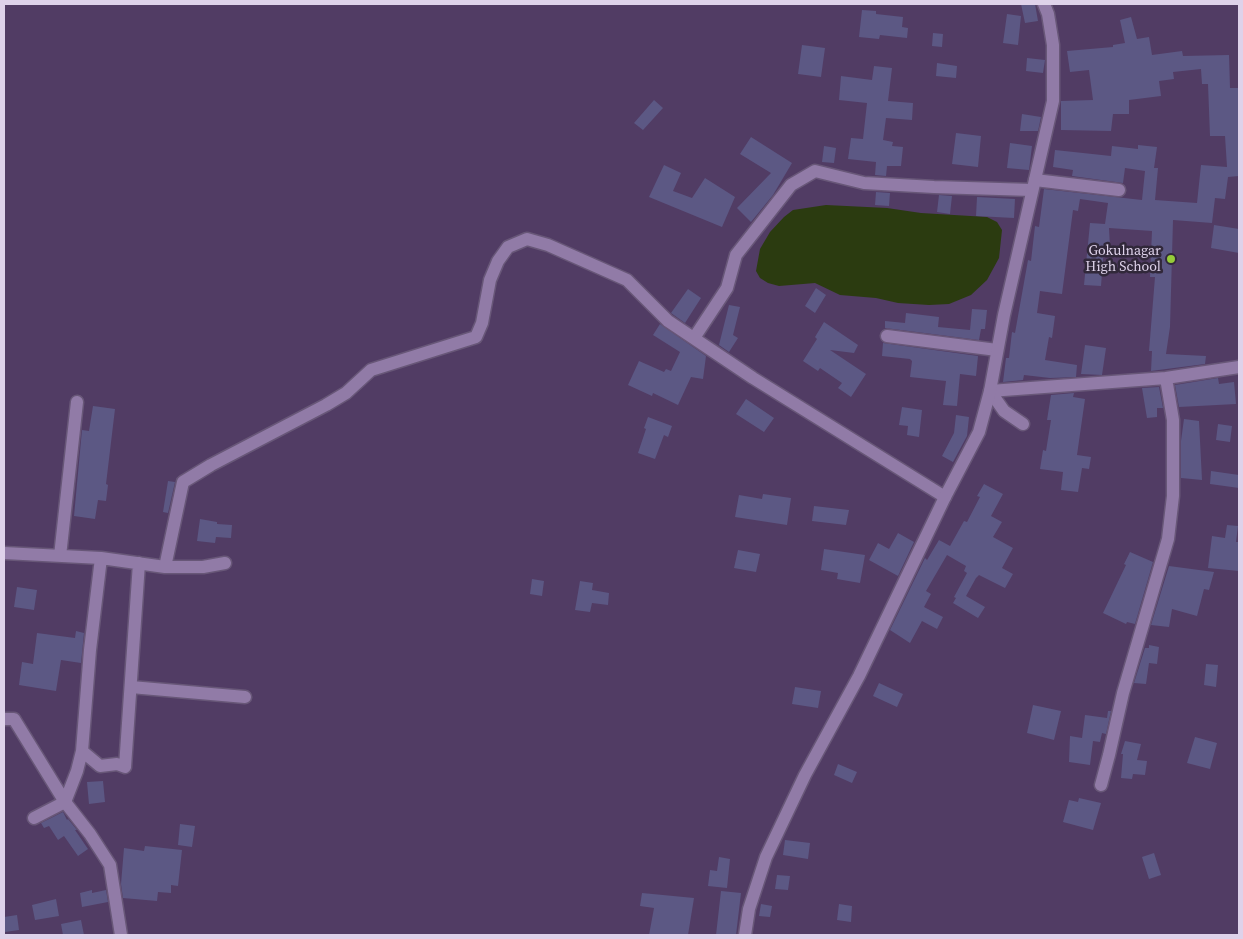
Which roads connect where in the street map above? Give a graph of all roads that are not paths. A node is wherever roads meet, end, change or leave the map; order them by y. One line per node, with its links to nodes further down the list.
1 (1044, 4): 2 (street)
2 (1034, 185): 3 (street); 5 (street); 6 (street)
3 (1119, 190)
4 (887, 336): 6 (street)
5 (694, 338): 12 (street); 18 (street)
6 (997, 350): 9 (street)
7 (1239, 367): 8 (street)
8 (1166, 378): 9 (street); 23 (street)
9 (990, 391): 11 (street); 12 (street)
10 (77, 402): 14 (street)
11 (1023, 424)
12 (945, 497): 27 (street)
13 (4, 553): 14 (street)
14 (60, 556): 15 (street)
15 (101, 558): 16 (street); 22 (street)
16 (139, 563): 18 (street); 19 (street)
17 (225, 563): 18 (street)
18 (165, 567)
19 (131, 686): 20 (street); 22 (street)
20 (245, 697)
21 (4, 719): 24 (street)
22 (82, 750): 24 (street)
23 (1101, 785)
24 (65, 802): 25 (street); 26 (street)
25 (34, 818)
26 (121, 935)
27 (745, 935)

